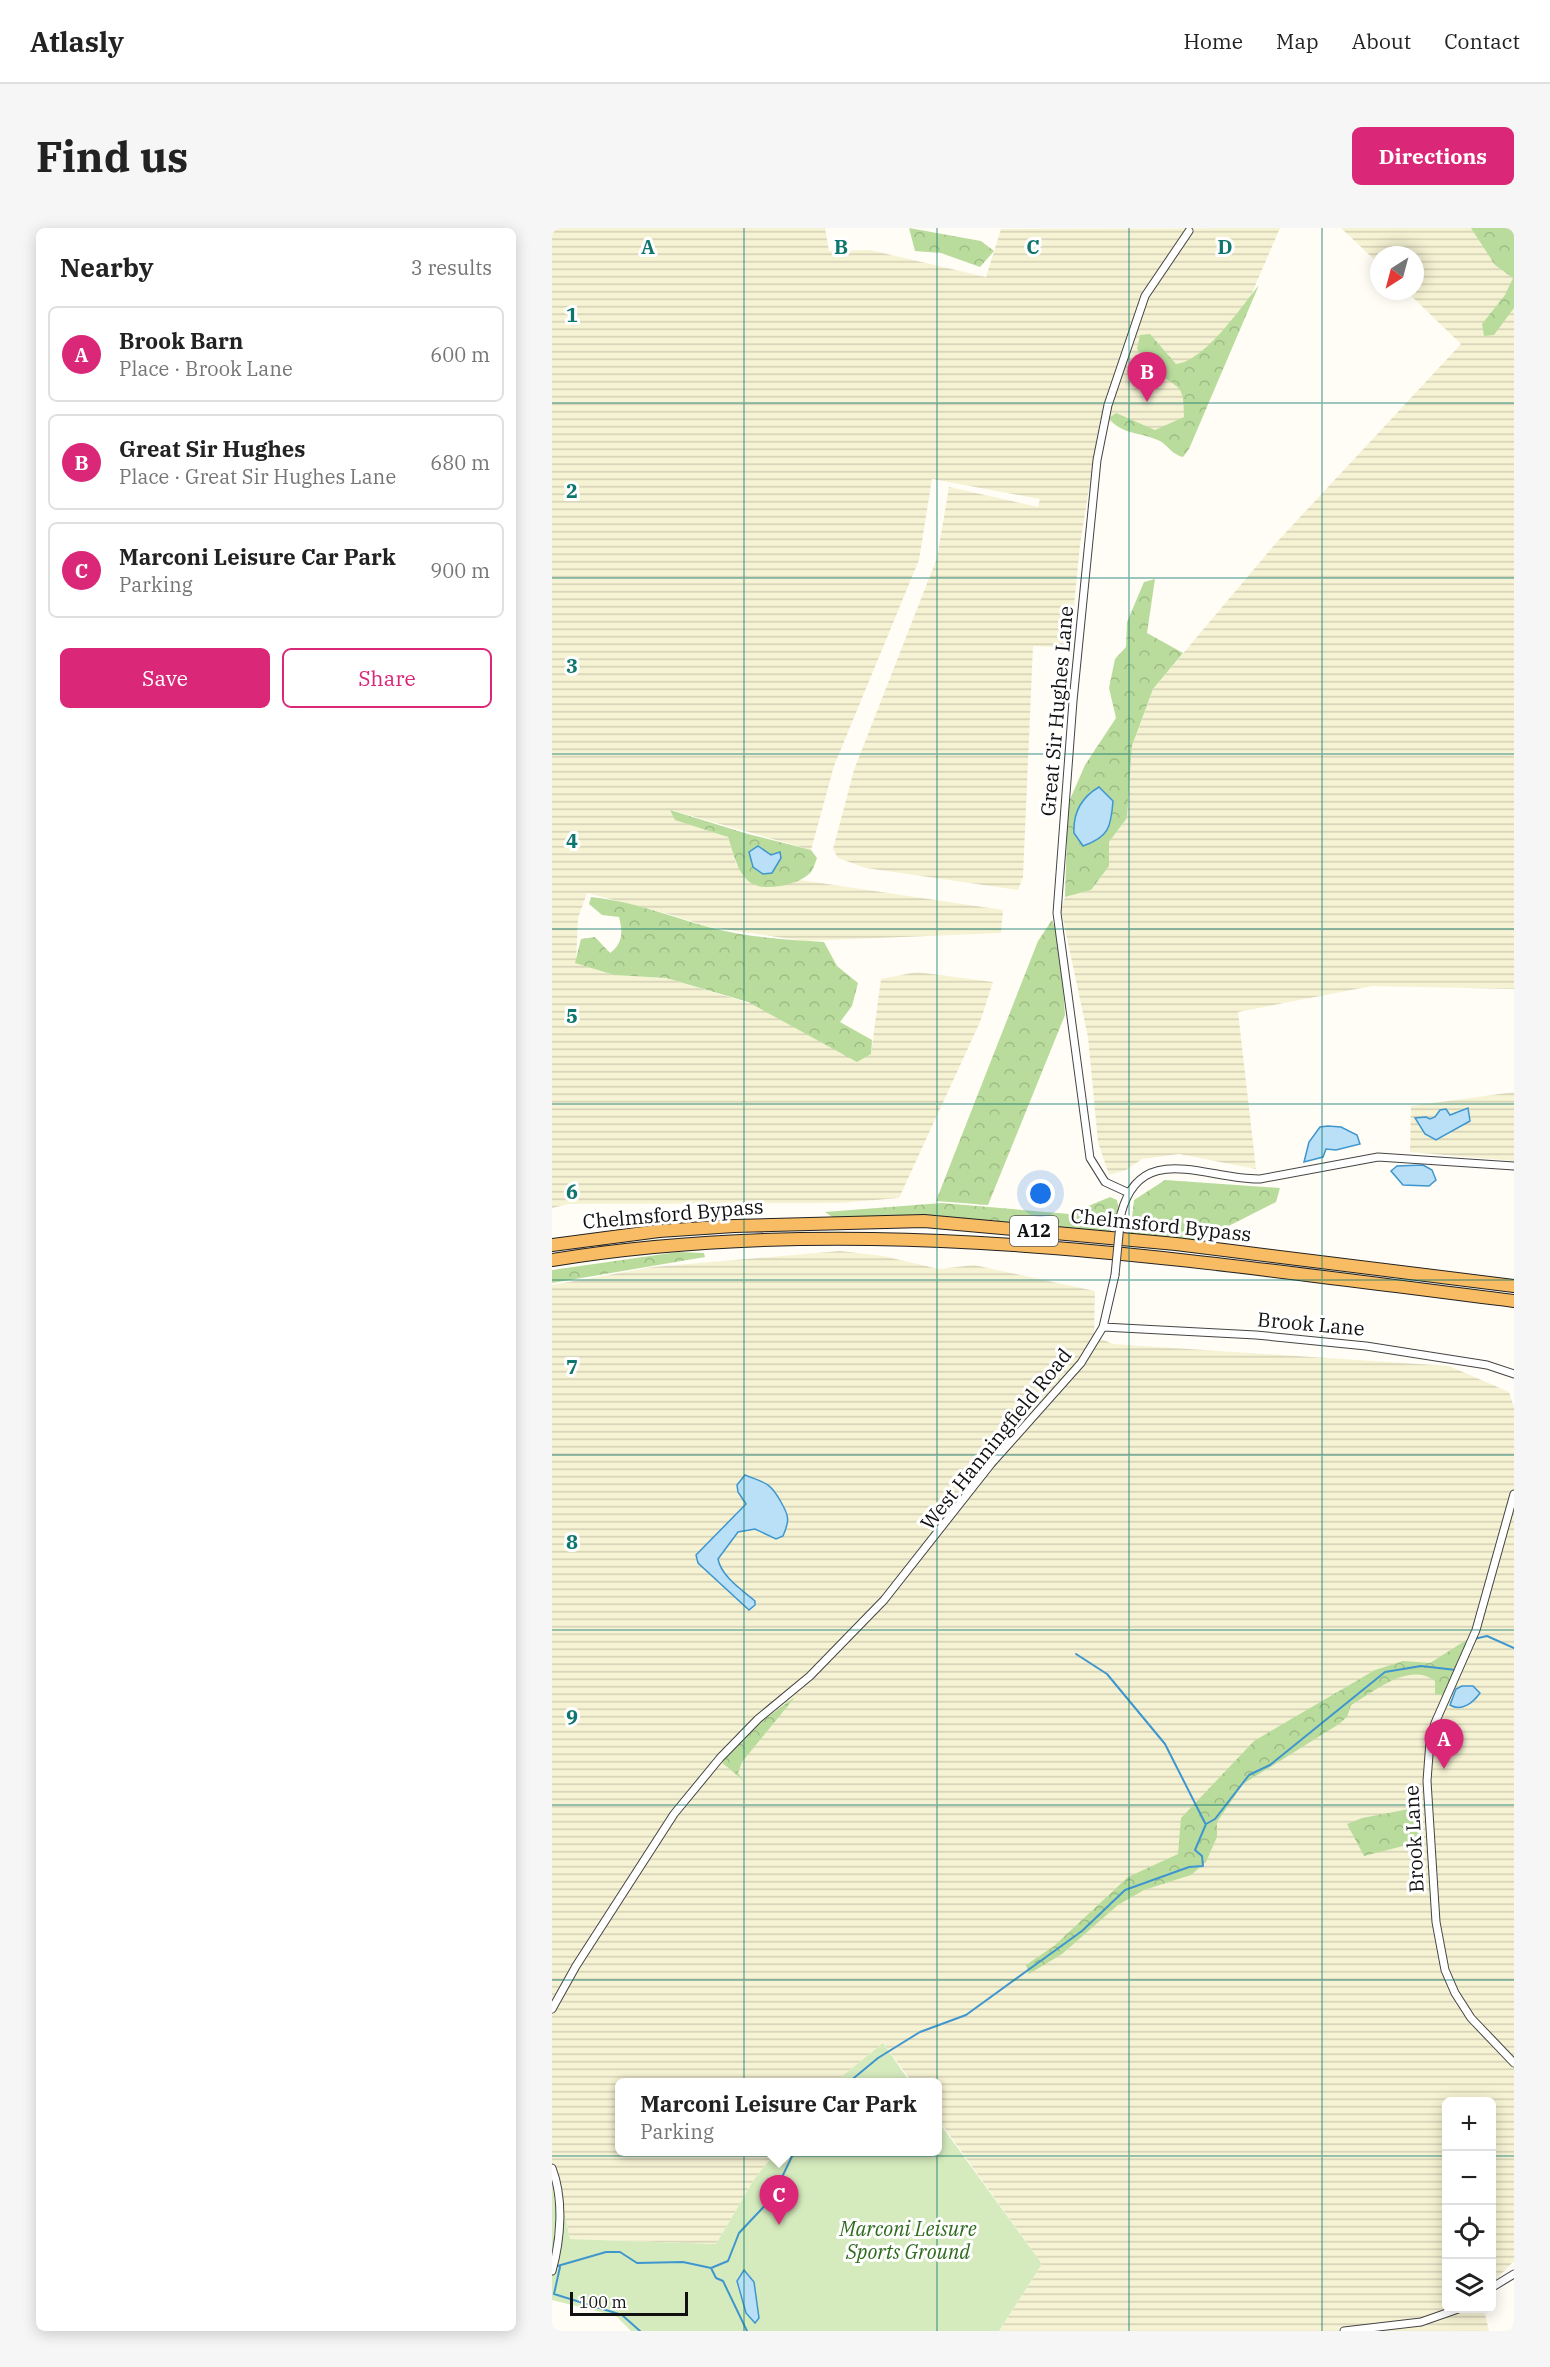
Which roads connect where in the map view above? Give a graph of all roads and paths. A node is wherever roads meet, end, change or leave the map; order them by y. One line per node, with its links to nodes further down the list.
1 (1190, 231): 3 (street, Great Sir Hughes Lane)
2 (1514, 1166): 3 (street, West Hanningfield Road)
3 (1129, 1193): 8 (street, West Hanningfield Road, bridge)
4 (552, 1245): 6 (highway, Chelmsford Bypass / A12)
5 (552, 1260): 7 (highway, Chelmsford Bypass / A12)
6 (1514, 1286)
7 (1514, 1302)
8 (1103, 1327): 9 (street, Brook Lane); 11 (street, West Hanningfield Road)
9 (1514, 1374)
10 (1514, 1494): 12 (street, Brook Lane)
11 (552, 2009)
12 (1514, 2063)
13 (552, 2168): 14 (street)
14 (552, 2271)
15 (1514, 2274): 16 (street)
16 (1496, 2285)
17 (1447, 2313): 18 (street)
18 (1344, 2331)

